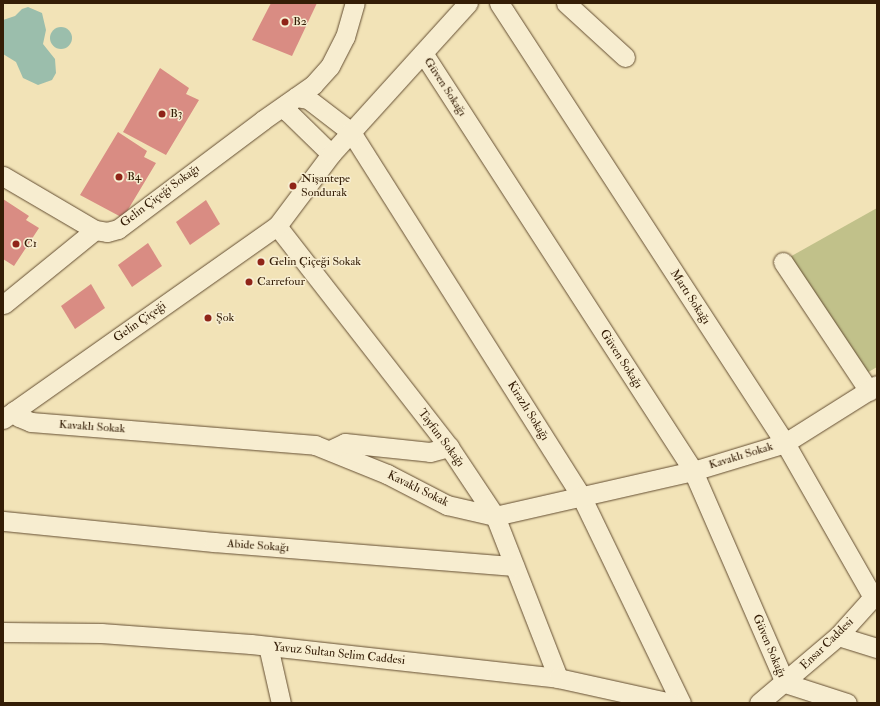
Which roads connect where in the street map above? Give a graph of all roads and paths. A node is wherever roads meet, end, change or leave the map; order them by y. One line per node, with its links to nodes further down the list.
1 (355, 3): 7 (street, Gelin Çiçeği Sokağı)
2 (468, 3): 5 (street)
3 (499, 3): 17 (street, Martı Sokağı)
4 (566, 3): 6 (street)
5 (423, 53): 8 (street); 20 (street, Güven Sokağı)
6 (625, 57)
7 (292, 100): 8 (street); 9 (street); 12 (street, Gelin Çiçeği Sokağı)
8 (351, 132): 9 (street); 21 (street, Kirazlı Sokağı)
9 (331, 154): 11 (street)
10 (3, 176): 12 (street)
11 (277, 226): 16 (street, Gelin Çiçeği); 18 (street, Tayfun Sokağı)
12 (95, 230): 14 (street)
13 (783, 262): 15 (street)
14 (4, 304)
15 (873, 388): 17 (street, Kavaklı Sokak)
16 (8, 415): 19 (street, Kavaklı Sokak)
17 (785, 443): 20 (street, Kavaklı Sokak); 25 (street, Martı Sokağı)
18 (449, 447): 19 (street); 22 (street, Tayfun Sokağı)
19 (332, 449): 22 (street, Kavaklı Sokak)
20 (693, 471): 21 (street, Kavaklı Sokak); 31 (street, Güven Sokağı)
21 (581, 496): 22 (street, Kavaklı Sokak); 34 (street, Kirazlı Sokağı)
22 (495, 516): 24 (street, Tayfun Sokağı)
23 (3, 521): 24 (street, Abide Sokağı)
24 (514, 566): 30 (street, Tayfun Sokağı)
25 (875, 597): 27 (street, Ensar Caddesi)
26 (3, 632): 28 (street, Yavuz Sultan Selim Caddesi)
27 (838, 636): 29 (street); 31 (street, Ensar Caddesi)
28 (268, 646): 30 (street, Yavuz Sultan Selim Caddesi); 32 (street)
29 (877, 648)
30 (558, 678): 33 (street, Yavuz Sultan Selim Caddesi)
31 (785, 683): 35 (street, Ensar Caddesi); 36 (street)
32 (281, 703)
33 (672, 703)
34 (681, 703)
35 (759, 703)
36 (847, 703)

